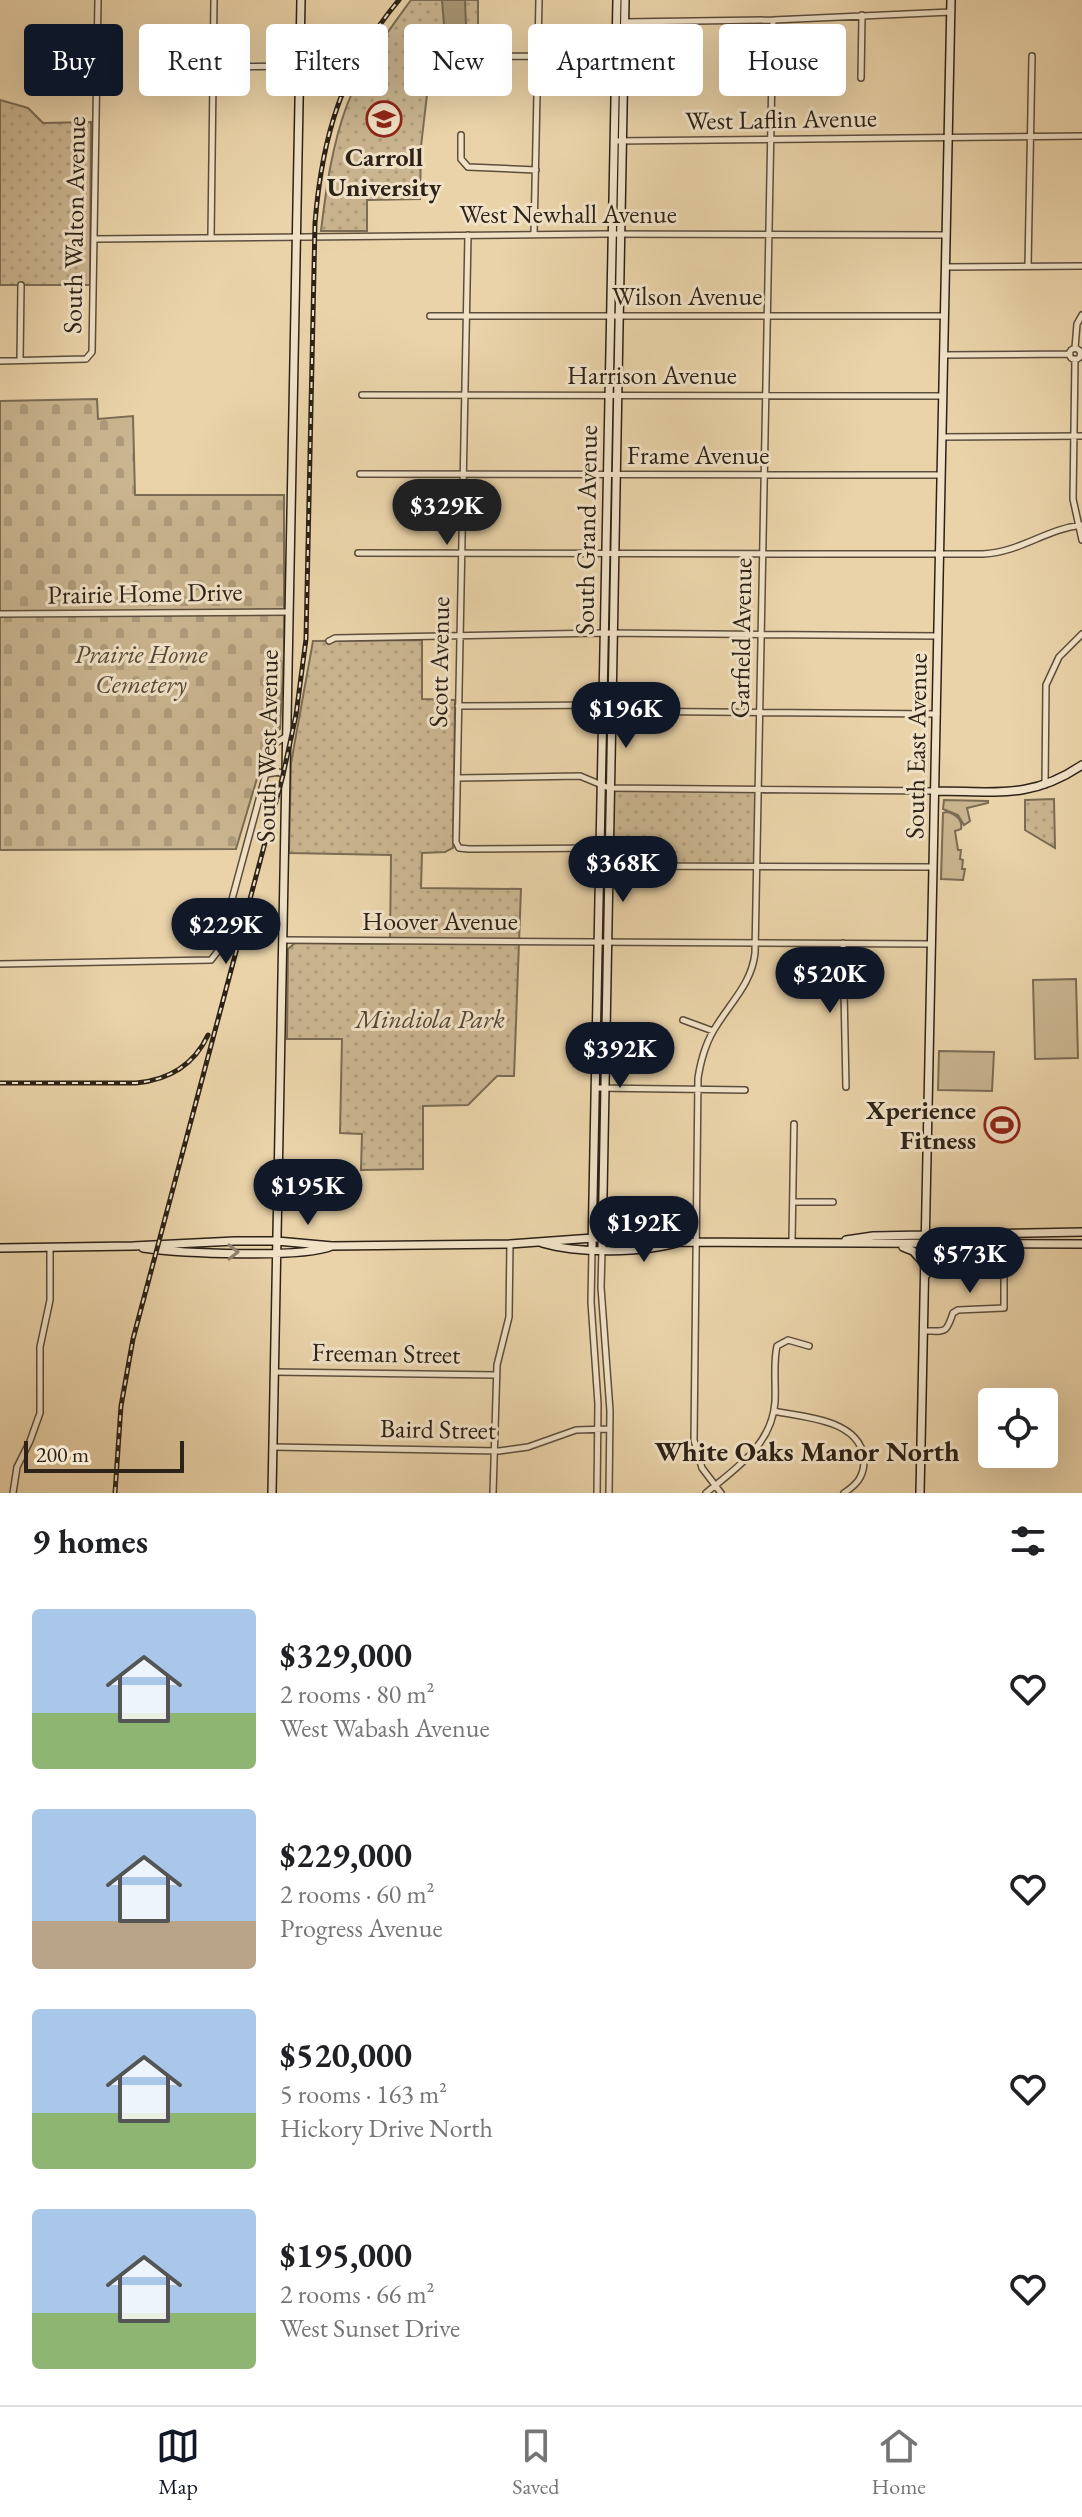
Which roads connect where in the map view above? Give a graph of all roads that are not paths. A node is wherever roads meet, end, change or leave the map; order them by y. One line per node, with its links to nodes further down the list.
1 (98, 0): 34 (street, South Walton Avenue)
2 (214, 0): 12 (street)
3 (301, 0): 13 (main road, South West Avenue)
4 (539, 0): 14 (street)
5 (617, 0): 11 (main road, South Grand Avenue)
6 (625, 0): 11 (main road, South Grand Avenue)
7 (951, 0): 8 (main road, South East Avenue)
8 (951, 12): 9 (street); 23 (main road, South East Avenue)
9 (862, 15): 10 (street); 16 (street)
10 (773, 20): 11 (street); 24 (street, Garfield Avenue)
11 (620, 22): 25 (main road, South Grand Avenue)
12 (214, 24)
13 (301, 24)
14 (539, 24)
15 (1032, 56): 21 (street)
16 (861, 78)
17 (213, 96): 32 (street)
18 (299, 96): 33 (main road, South West Avenue)
19 (537, 96): 26 (street)
20 (461, 135): 26 (street)
21 (1030, 136): 22 (street, West Laflin Avenue); 23 (street, West Laflin Avenue); 35 (street)
22 (1082, 136)
23 (948, 137): 24 (street, West Laflin Avenue); 31 (main road, South East Avenue)
24 (771, 139): 25 (street, West Laflin Avenue); 29 (street, Garfield Avenue)
25 (617, 141): 28 (main road, South Grand Avenue)
26 (536, 170): 27 (street)
27 (534, 234): 28 (street, West Newhall Avenue); 30 (street, West Newhall Avenue)
28 (616, 234): 29 (street, West Newhall Avenue); 44 (main road, South Grand Avenue)
29 (769, 234): 31 (street, West Newhall Avenue); 42 (street, Garfield Avenue)
30 (468, 235): 33 (street, West Newhall Avenue); 41 (street, Scott Avenue)
31 (946, 235): 37 (main road, South East Avenue)
32 (211, 237): 33 (street, West Newhall Avenue); 34 (street, West Newhall Avenue)
33 (296, 238): 71 (main road, South West Avenue)
34 (94, 239): 49 (street, South Walton Avenue)
35 (1028, 266): 36 (street); 37 (street)
36 (1082, 266)
37 (945, 267): 43 (main road, South East Avenue)
38 (21, 285): 49 (street)
39 (1082, 315): 45 (street)
40 (430, 316): 41 (street, Wilson Avenue)
41 (466, 316): 44 (street, Wilson Avenue); 52 (street, Scott Avenue)
42 (768, 316): 43 (street, Wilson Avenue); 44 (street, Wilson Avenue); 54 (street, Garfield Avenue)
43 (944, 316): 47 (main road, South East Avenue)
44 (615, 317): 53 (main road, South Grand Avenue)
45 (1075, 348): 46 (street); 48 (street)
46 (1070, 354): 47 (street); 48 (street)
47 (943, 355): 55 (main road, South East Avenue)
48 (1079, 355): 56 (street)
49 (20, 360): 50 (street)
50 (0, 361)
51 (362, 395): 52 (street, Harrison Avenue)
52 (464, 395): 53 (street, Harrison Avenue); 60 (street, Scott Avenue)
53 (613, 395): 54 (street, Harrison Avenue); 61 (main road, South Grand Avenue)
54 (766, 396): 55 (street, Harrison Avenue); 62 (street, Garfield Avenue)
55 (943, 396): 58 (main road, South East Avenue)
56 (1074, 436): 57 (street); 58 (street); 64 (street)
57 (1082, 436)
58 (942, 437): 63 (main road, South East Avenue)
59 (360, 474): 60 (street, Frame Avenue)
60 (463, 474): 61 (street, Frame Avenue); 67 (street, Scott Avenue)
61 (611, 475): 62 (street, Frame Avenue); 68 (main road, South Grand Avenue)
62 (764, 475): 63 (street, Frame Avenue); 69 (street, Garfield Avenue)
63 (941, 475): 70 (main road, South East Avenue)
64 (1080, 525): 65 (street); 70 (street)
65 (1082, 540)
66 (358, 553): 67 (street)
67 (461, 554): 68 (street); 77 (street, Scott Avenue)
68 (610, 554): 69 (street); 73 (main road, South Grand Avenue)
69 (762, 554): 70 (street); 75 (street, Garfield Avenue)
70 (939, 554): 76 (main road, South East Avenue)
71 (289, 612): 72 (street, Prairie Home Drive); 84 (main road, South West Avenue)
72 (0, 614)
73 (608, 634): 75 (street); 77 (street); 79 (main road, South Grand Avenue); 81 (main road, South Grand Avenue)
74 (1082, 634): 90 (street)
75 (760, 635): 76 (street); 82 (street, Garfield Avenue)
76 (938, 636): 83 (main road, South East Avenue)
77 (460, 637): 78 (street); 80 (street, Scott Avenue)
78 (329, 641)
79 (603, 705): 80 (street); 81 (street); 89 (main road, South Grand Avenue)
80 (458, 706): 88 (street, Scott Avenue)
81 (611, 712): 82 (street); 89 (main road, South Grand Avenue)
82 (759, 712): 83 (street); 91 (street, Garfield Avenue)
83 (937, 714): 92 (main road, South East Avenue)
84 (287, 736): 86 (street); 87 (main road, South West Avenue)
85 (1082, 765): 90 (main road)
86 (266, 774): 87 (street); 102 (street)
87 (286, 777): 97 (main road, South West Avenue)
88 (457, 778): 89 (street); 93 (street, Scott Avenue)
89 (605, 786): 91 (street); 93 (main road, South Grand Avenue)
90 (1045, 786): 92 (main road)
91 (758, 788): 92 (street); 95 (street, Garfield Avenue)
92 (935, 791): 96 (main road, South East Avenue)
93 (604, 848): 94 (main road, South Grand Avenue)
94 (604, 866): 95 (street); 98 (main road, South Grand Avenue)
95 (757, 866): 96 (street); 99 (street, Garfield Avenue)
96 (933, 867): 101 (main road, South East Avenue)
97 (283, 940): 98 (street, Hoover Avenue); 118 (main road, South West Avenue)
98 (602, 942): 99 (street, Hoover Avenue); 106 (main road, South Grand Avenue)
99 (755, 943): 100 (street, Hoover Avenue); 104 (street, Garfield Avenue)
100 (843, 943): 101 (street, Hoover Avenue); 105 (street)
101 (932, 944): 112 (main road, South East Avenue)
102 (0, 964)
103 (683, 1020): 104 (street)
104 (713, 1031): 107 (street, Garfield Avenue)
105 (846, 1087)
106 (600, 1088): 107 (street); 116 (main road, South Grand Avenue)
107 (698, 1089): 108 (street); 122 (street, Garfield Avenue)
108 (745, 1090)
109 (794, 1124): 110 (street)
110 (793, 1202): 111 (street); 119 (street)
111 (833, 1202)
112 (927, 1222): 115 (main road); 117 (main road, South East Avenue)
113 (1082, 1232): 114 (main road)
114 (1006, 1233): 115 (main road); 127 (street)
115 (956, 1234): 117 (main road)
116 (597, 1238): 121 (main road); 123 (main road); 133 (main road, South Grand Avenue); 134 (main road, South Grand Avenue)
117 (926, 1240): 120 (main road); 125 (main road); 126 (main road); 136 (main road, South East Avenue)
118 (277, 1241): 129 (main road); 130 (main road); 135 (main road, South West Avenue)
119 (792, 1241): 120 (main road); 122 (main road)
120 (844, 1241): 125 (main road)
121 (680, 1242): 122 (main road); 134 (main road)
122 (696, 1242): 147 (street, Garfield Avenue)
123 (540, 1243): 124 (main road); 133 (main road)
124 (510, 1244): 130 (main road); 141 (street)
125 (885, 1244): 136 (main road)
126 (949, 1244): 127 (main road); 137 (main road)
127 (1004, 1244): 128 (main road); 138 (street)
128 (1082, 1244)
129 (133, 1246): 132 (main road); 135 (main road, one-way to 135)
130 (332, 1246): 135 (main road)
131 (0, 1248): 132 (main road)
132 (50, 1248): 148 (street)
133 (592, 1249): 134 (main road); 143 (street, South Grand Avenue)
134 (602, 1249): 144 (street, South Grand Avenue)
135 (277, 1252): 140 (main road, South West Avenue)
136 (925, 1265): 137 (main road, South East Avenue)
137 (925, 1277): 138 (main road, South East Avenue)
138 (924, 1331): 156 (main road, South East Avenue)
139 (809, 1346): 142 (street)
140 (275, 1372): 141 (street, Freeman Street); 145 (main road, South West Avenue)
141 (496, 1375): 146 (street)
142 (774, 1411): 147 (street); 155 (street)
143 (598, 1429): 144 (street, Baird Street); 146 (street, Baird Street); 151 (street, South Grand Avenue)
144 (610, 1429): 152 (street, South Grand Avenue)
145 (273, 1447): 146 (street, Baird Street); 149 (main road, South West Avenue)
146 (495, 1451): 150 (street)
147 (715, 1486): 153 (street); 154 (street, Garfield Avenue)
148 (13, 1493)
149 (272, 1493)
150 (493, 1493)
151 (597, 1493)
152 (609, 1493)
153 (706, 1493)
154 (721, 1493)
155 (844, 1493)
156 (920, 1493)

